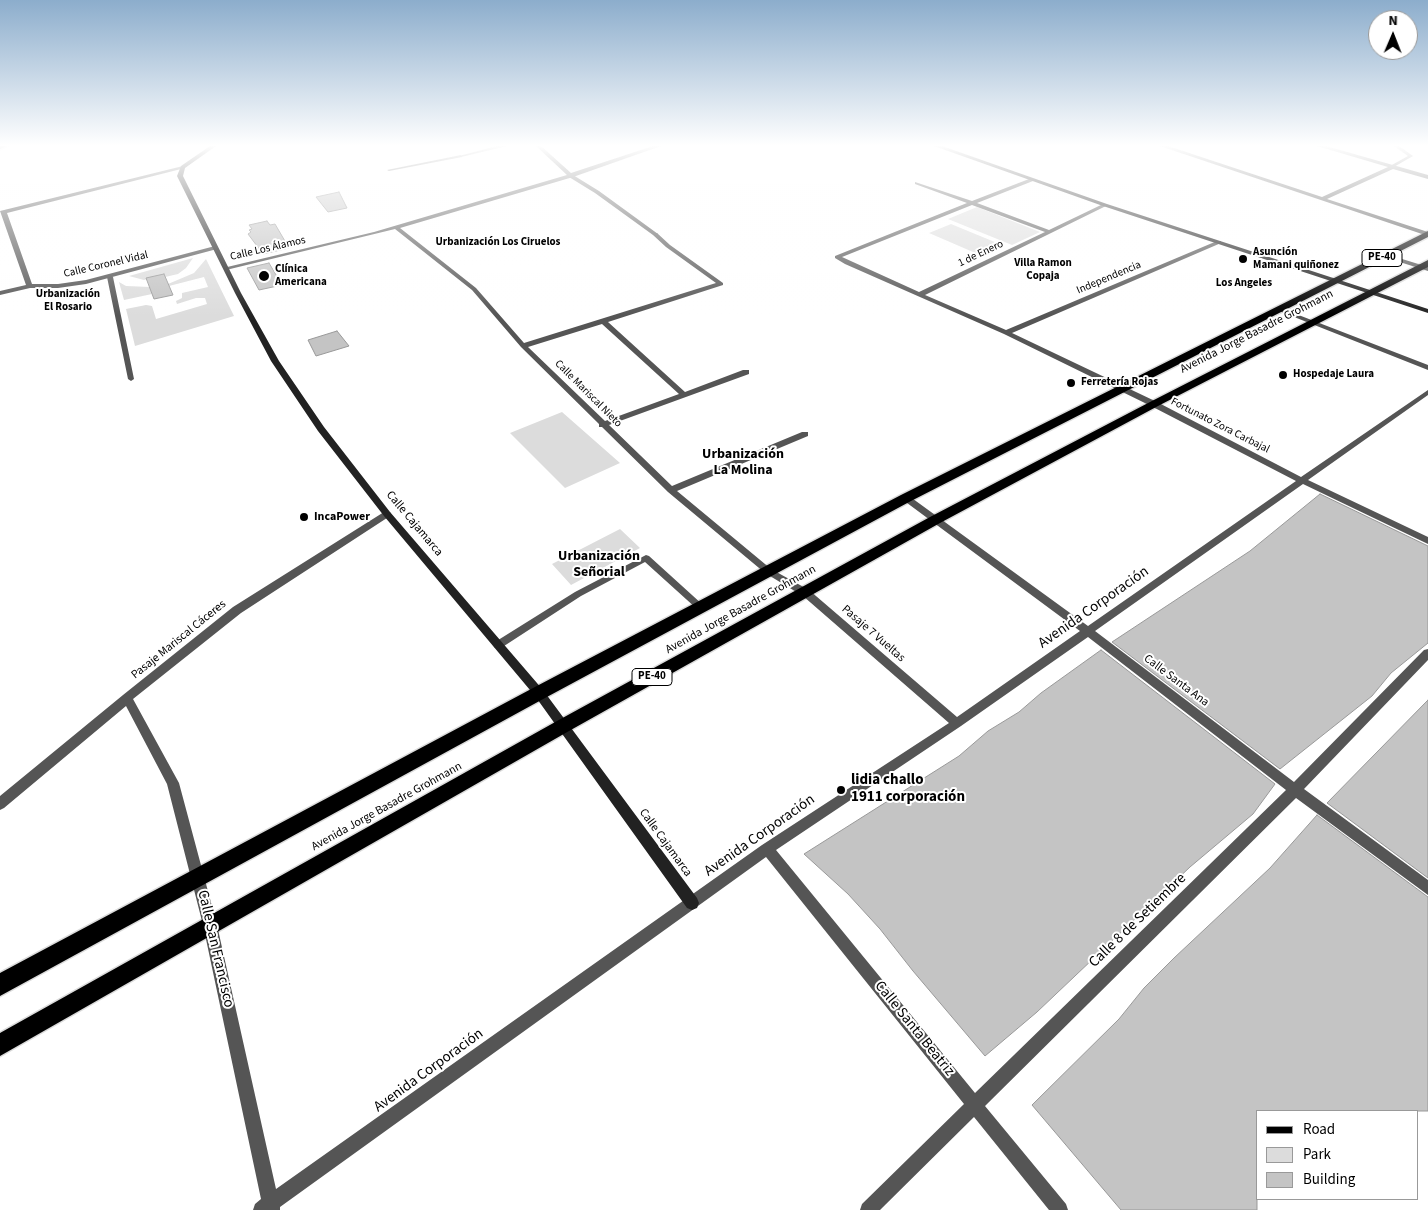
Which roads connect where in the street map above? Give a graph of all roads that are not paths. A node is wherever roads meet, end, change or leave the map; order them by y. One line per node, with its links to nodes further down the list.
1 (43, 202): 9 (street)
2 (192, 202): 15 (street, Calle Cajamarca)
3 (480, 202): 10 (street, Calle Los Álamos)
4 (611, 202): 12 (lane)
5 (1098, 202): 8 (street)
6 (1332, 202): 13 (street)
7 (973, 203): 11 (street); 24 (street, Fortunato Zora Carbajal)
8 (1106, 205): 11 (street, 1 de Enero); 14 (street)
9 (2, 213): 21 (street)
10 (396, 227): 18 (street, Calle Los Álamos); 30 (street, Calle Mariscal Nieto)
11 (1050, 232): 24 (street, 1 de Enero)
12 (655, 234): 27 (street)
13 (1428, 234): 16 (highway, Avenida Jorge Basadre Grohmann / PE-40)
14 (1220, 242): 20 (street); 29 (street, Independencia)
15 (216, 248): 18 (street, Calle Cajamarca); 19 (street, Calle Coronel Vidal)
16 (1386, 256): 17 (street); 20 (highway, Avenida Jorge Basadre Grohmann / PE-40)
17 (1425, 266): 23 (highway, Avenida Jorge Basadre Grohmann / PE-40)
18 (226, 268): 43 (street, Calle Cajamarca)
19 (110, 276): 21 (street, Calle Coronel Vidal); 33 (lane)
20 (1335, 282): 23 (street); 25 (highway, Avenida Jorge Basadre Grohmann / PE-40)
21 (30, 286): 22 (street, Calle Coronel Vidal)
22 (0, 293)
23 (1369, 293): 26 (street); 28 (highway, Avenida Jorge Basadre Grohmann / PE-40)
24 (919, 295): 29 (street, Fortunato Zora Carbajal)
25 (1281, 310): 28 (street); 34 (highway, Avenida Jorge Basadre Grohmann / PE-40)
26 (1428, 311)
27 (604, 322): 30 (street); 36 (street)
28 (1311, 322): 31 (street); 37 (highway, Avenida Jorge Basadre Grohmann / PE-40)
29 (1006, 333): 34 (street, Fortunato Zora Carbajal)
30 (523, 346): 38 (street, Calle Mariscal Nieto)
31 (1428, 368)
32 (746, 372): 36 (street)
33 (131, 379)
34 (1121, 390): 37 (street, Fortunato Zora Carbajal); 42 (highway, Avenida Jorge Basadre Grohmann / PE-40)
35 (1428, 392): 40 (street, Avenida Corporación)
36 (684, 394): 38 (street)
37 (1154, 404): 40 (street, Fortunato Zora Carbajal); 44 (highway, Avenida Jorge Basadre Grohmann / PE-40)
38 (602, 425): 41 (street, Calle Mariscal Nieto)
39 (805, 434): 41 (street)
40 (1301, 480): 45 (street, Fortunato Zora Carbajal); 49 (street, Avenida Corporación)
41 (671, 490): 46 (street, Calle Mariscal Nieto)
42 (906, 498): 44 (street, Calle Santa Ana); 46 (highway, Avenida Jorge Basadre Grohmann / PE-40)
43 (387, 514): 50 (street, Calle Cajamarca); 53 (street, Pasaje Mariscal Cáceres)
44 (935, 520): 47 (highway, Avenida Jorge Basadre Grohmann / PE-40); 49 (street, Calle Santa Ana)
45 (1428, 541)
46 (768, 571): 47 (street, Pasaje 7 Vueltas); 48 (highway, Avenida Jorge Basadre Grohmann / PE-40)
47 (806, 593): 54 (street, Pasaje 7 Vueltas); 55 (highway, Avenida Jorge Basadre Grohmann / PE-40)
48 (700, 607): 50 (lane); 52 (highway, Avenida Jorge Basadre Grohmann / PE-40)
49 (1089, 632): 54 (street, Avenida Corporación); 56 (street, Calle Santa Ana)
50 (498, 645): 52 (street, Calle Cajamarca)
51 (1428, 653): 56 (street, Calle 8 de Setiembre)
52 (539, 693): 55 (street, Calle Cajamarca); 59 (highway, Avenida Jorge Basadre Grohmann / PE-40)
53 (126, 698): 57 (street, Pasaje Mariscal Cáceres); 59 (street, Calle San Francisco)
54 (957, 723): 58 (street, Avenida Corporación)
55 (563, 726): 61 (street, Calle Cajamarca); 62 (highway, Avenida Jorge Basadre Grohmann / PE-40)
56 (1295, 790): 60 (street, Calle Santa Ana); 65 (street, Calle 8 de Setiembre)
57 (0, 804)
58 (767, 849): 61 (street, Avenida Corporación); 65 (street, Calle Santa Beatriz)
59 (199, 878): 62 (street, Calle San Francisco); 63 (highway, Avenida Jorge Basadre Grohmann / PE-40)
60 (1428, 888)
61 (692, 903): 66 (street, Avenida Corporación)
62 (210, 926): 64 (highway, Avenida Jorge Basadre Grohmann / PE-40); 66 (street, Calle San Francisco)
63 (0, 985)
64 (0, 1045)
65 (975, 1104): 67 (street, Calle 8 de Setiembre); 68 (street, Calle Santa Beatriz)
66 (268, 1208)
67 (868, 1210)
68 (1060, 1210)

